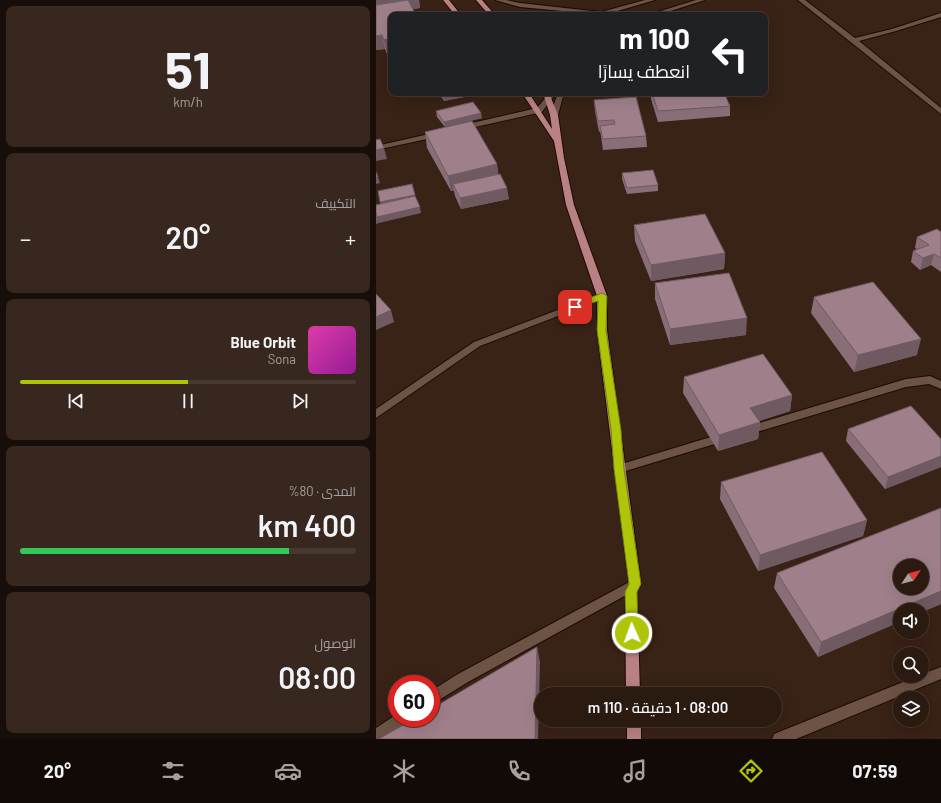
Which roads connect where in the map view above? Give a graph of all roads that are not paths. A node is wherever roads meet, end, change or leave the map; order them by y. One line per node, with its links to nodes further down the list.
1 (446, 0): 7 (main road)
2 (479, 0): 8 (main road)
3 (498, 0): 9 (street)
4 (652, 0): 10 (street)
5 (702, 0): 11 (street)
6 (801, 0): 13 (street)
7 (456, 12)
8 (489, 12)
9 (581, 12)
10 (607, 12)
11 (661, 12)
12 (941, 15): 13 (street)
13 (854, 40): 19 (street)
14 (527, 96): 18 (main road)
15 (546, 96): 18 (street)
16 (547, 96): 20 (main road)
17 (560, 96): 20 (street)
18 (539, 110): 21 (main road); 22 (street)
19 (941, 112)
20 (554, 115): 21 (main road)
21 (557, 141): 23 (main road)
22 (376, 148)
23 (602, 296): 25 (street); 26 (main road)
24 (941, 385): 26 (street)
25 (376, 414)
26 (619, 469): 27 (main road)
27 (635, 584): 29 (main road); 30 (street)
28 (941, 673): 35 (street)
29 (633, 687)
30 (440, 693)
31 (390, 727): 33 (street)
32 (634, 727): 34 (main road)
33 (376, 736)
34 (634, 739)
35 (779, 739)

